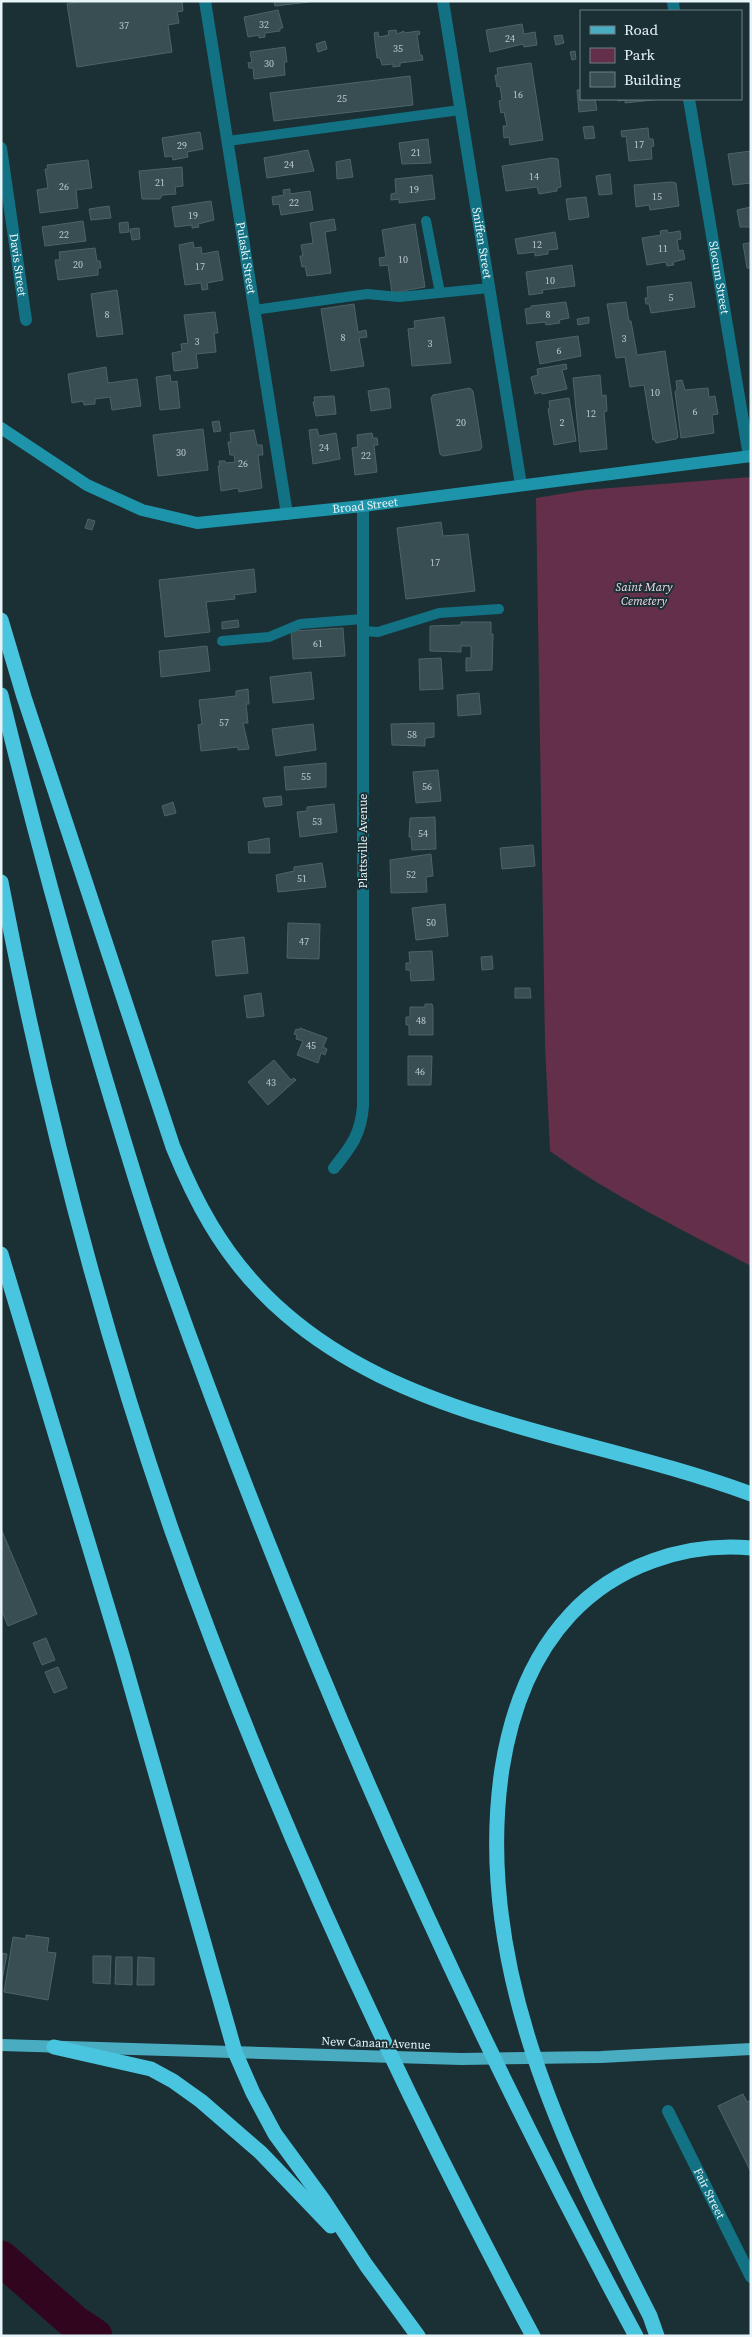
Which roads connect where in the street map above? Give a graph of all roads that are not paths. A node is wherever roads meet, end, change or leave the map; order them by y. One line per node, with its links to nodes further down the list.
1 (206, 1): 5 (street, Pulaski Street)
2 (443, 1): 4 (street, Sniffen Street)
3 (689, 100): 13 (street, Slocum Street)
4 (460, 110): 5 (lane); 8 (street, Sniffen Street)
5 (228, 141): 10 (street, Pulaski Street)
6 (1, 148): 11 (street, Davis Street)
7 (426, 221): 9 (lane)
8 (489, 288): 9 (lane); 14 (street, Sniffen Street)
9 (440, 293): 10 (lane)
10 (254, 310): 16 (street, Pulaski Street)
11 (26, 320)
12 (1, 428): 16 (street, Broad Street)
13 (750, 456): 14 (street, Broad Street)
14 (521, 485): 15 (street, Broad Street)
15 (363, 506): 16 (street, Broad Street); 19 (street, Plattsville Avenue)
16 (287, 514)
17 (499, 609): 19 (lane)
18 (1, 620): 25 (highway)
19 (363, 625): 20 (lane); 23 (street, Plattsville Avenue)
20 (222, 642)
21 (1, 695): 36 (highway)
22 (1, 882): 35 (highway)
23 (334, 1168)
24 (1, 1254): 30 (highway)
25 (751, 1494)
26 (751, 1548): 37 (highway)
27 (1, 2045): 28 (main road, New Canaan Avenue)
28 (54, 2047): 30 (main road, New Canaan Avenue); 32 (highway)
29 (751, 2049): 30 (main road, New Canaan Avenue)
30 (235, 2052): 32 (highway)
31 (668, 2112): 33 (street, Fair Street)
32 (366, 2265): 34 (highway)
33 (751, 2277)
34 (418, 2336)
35 (532, 2336)
36 (636, 2336)
37 (657, 2336)

